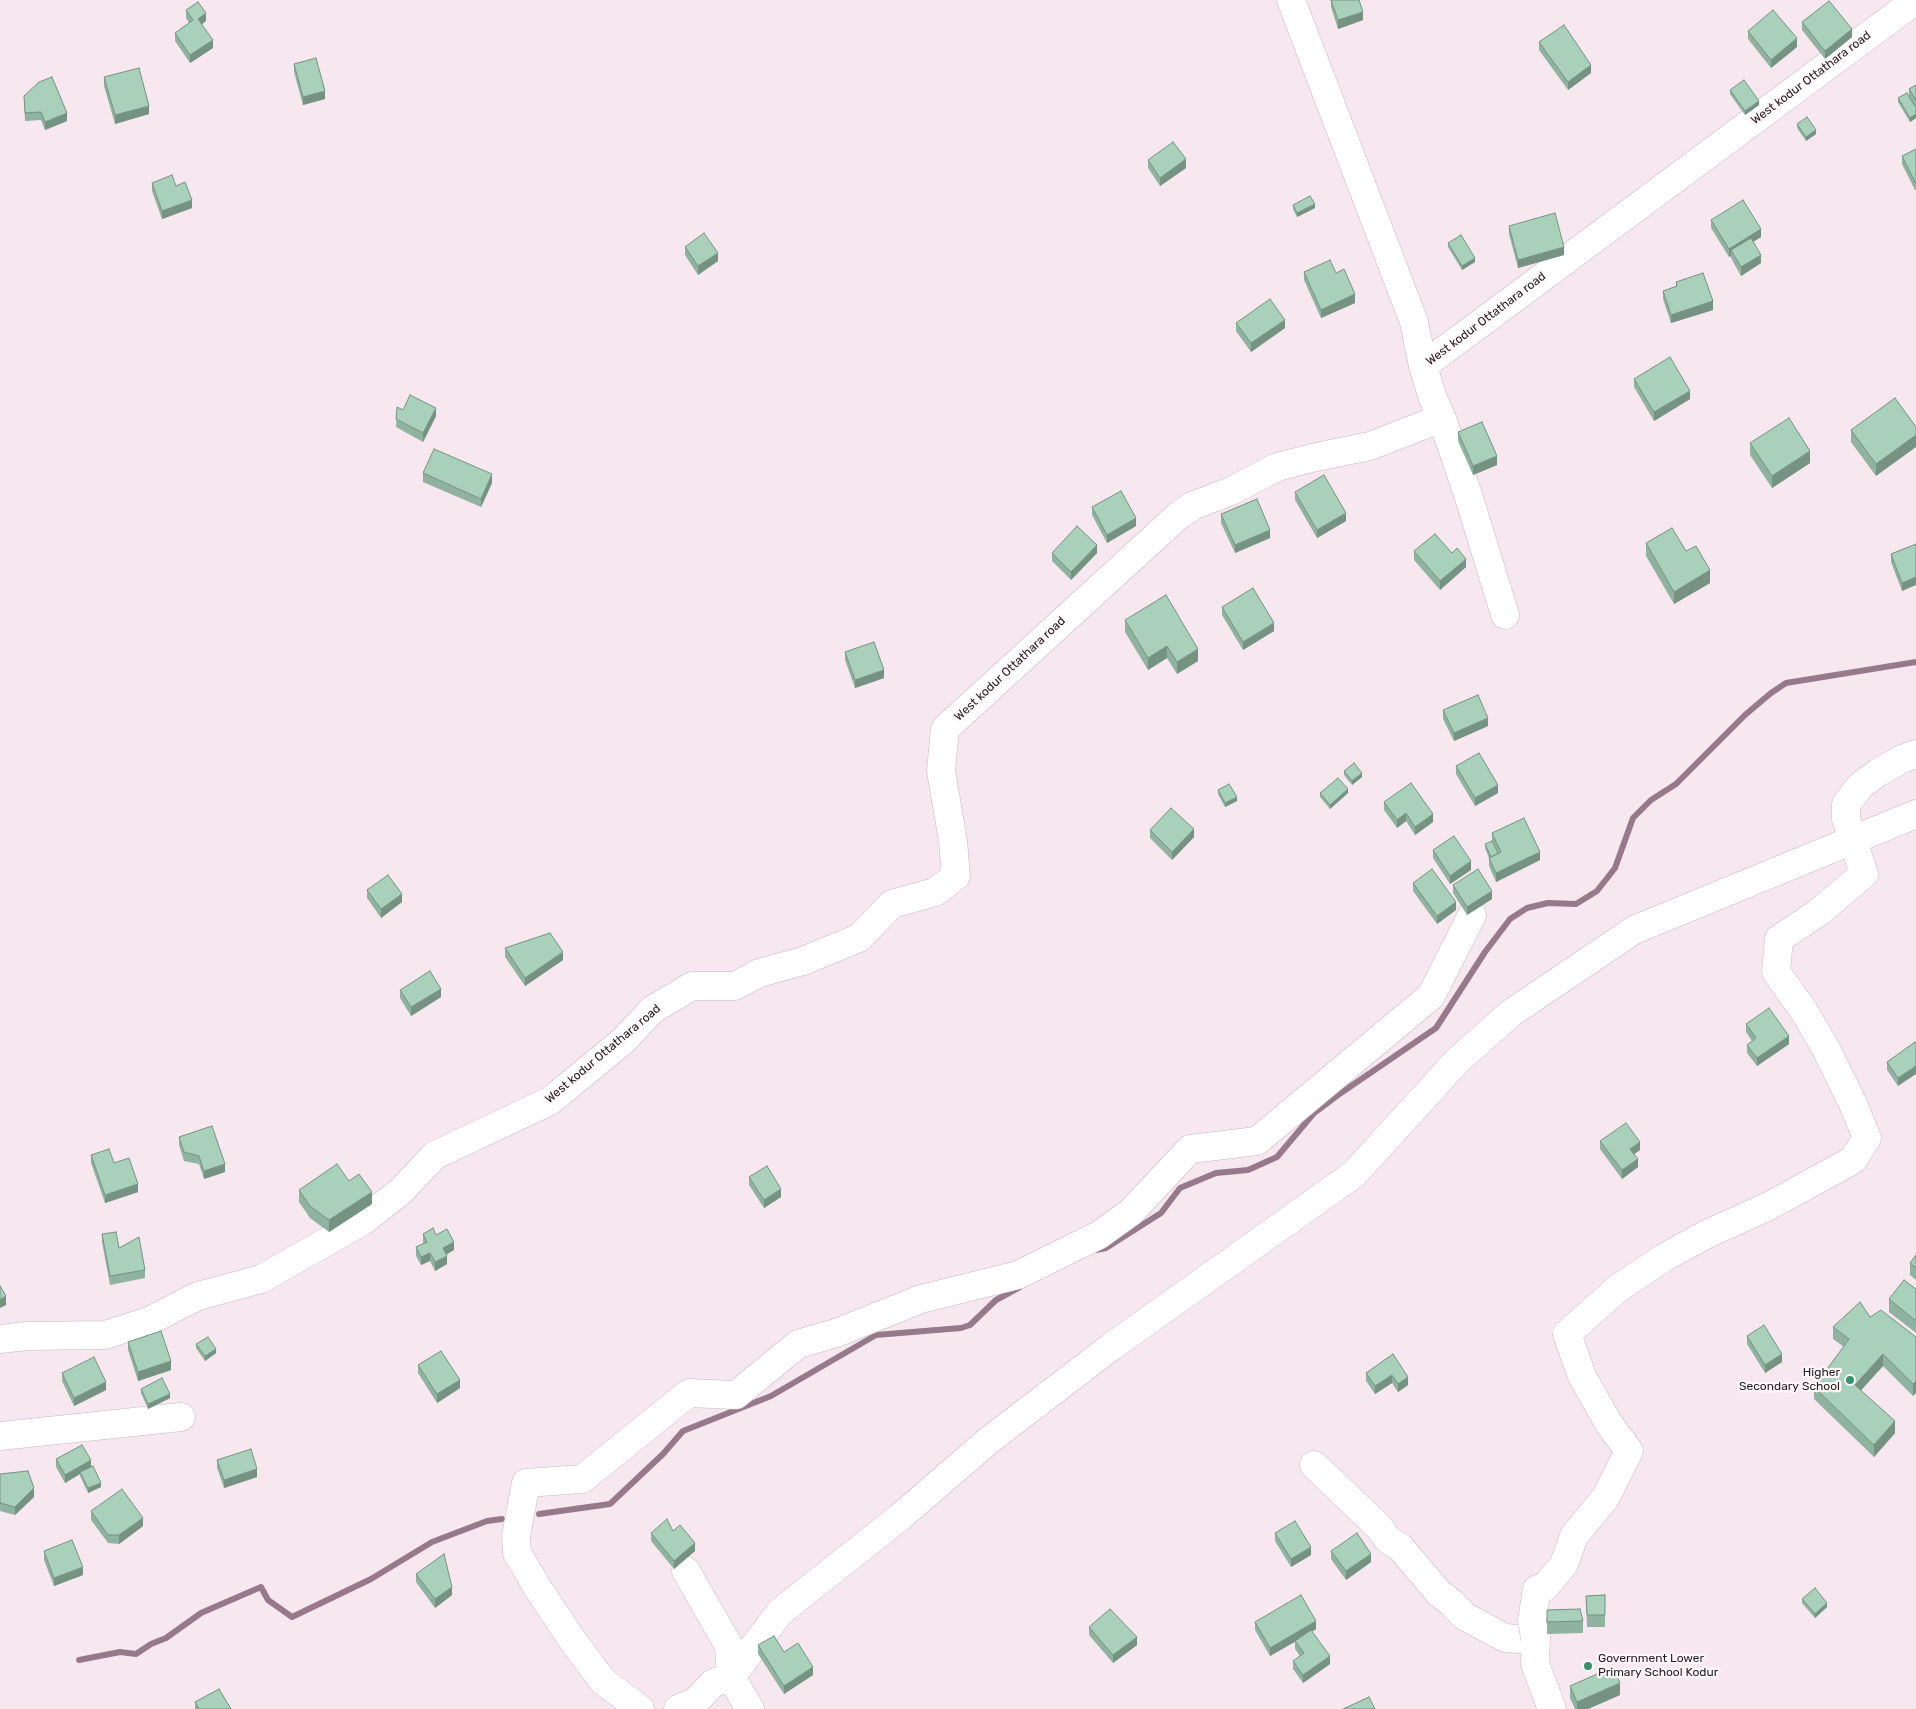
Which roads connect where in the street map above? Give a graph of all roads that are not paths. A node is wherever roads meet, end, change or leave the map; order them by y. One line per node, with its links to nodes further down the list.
1 (1291, 0): 3 (street)
2 (1916, 0): 3 (street, West kodur Ottathara road)
3 (1423, 366): 4 (street, West kodur Ottathara road)
4 (1442, 418): 5 (street); 10 (street, West kodur Ottathara road)
5 (1506, 615)
6 (1916, 754): 8 (street)
7 (1916, 814): 8 (street)
8 (1853, 840): 15 (street); 16 (street)
9 (1472, 915): 17 (street)
10 (0, 1338)
11 (181, 1417): 12 (street)
12 (0, 1436)
13 (1314, 1464): 15 (street)
14 (686, 1571): 16 (street)
15 (1534, 1633): 20 (street)
16 (731, 1678): 18 (street); 19 (street)
17 (640, 1709)
18 (678, 1709)
19 (750, 1709)
20 (1552, 1709)

